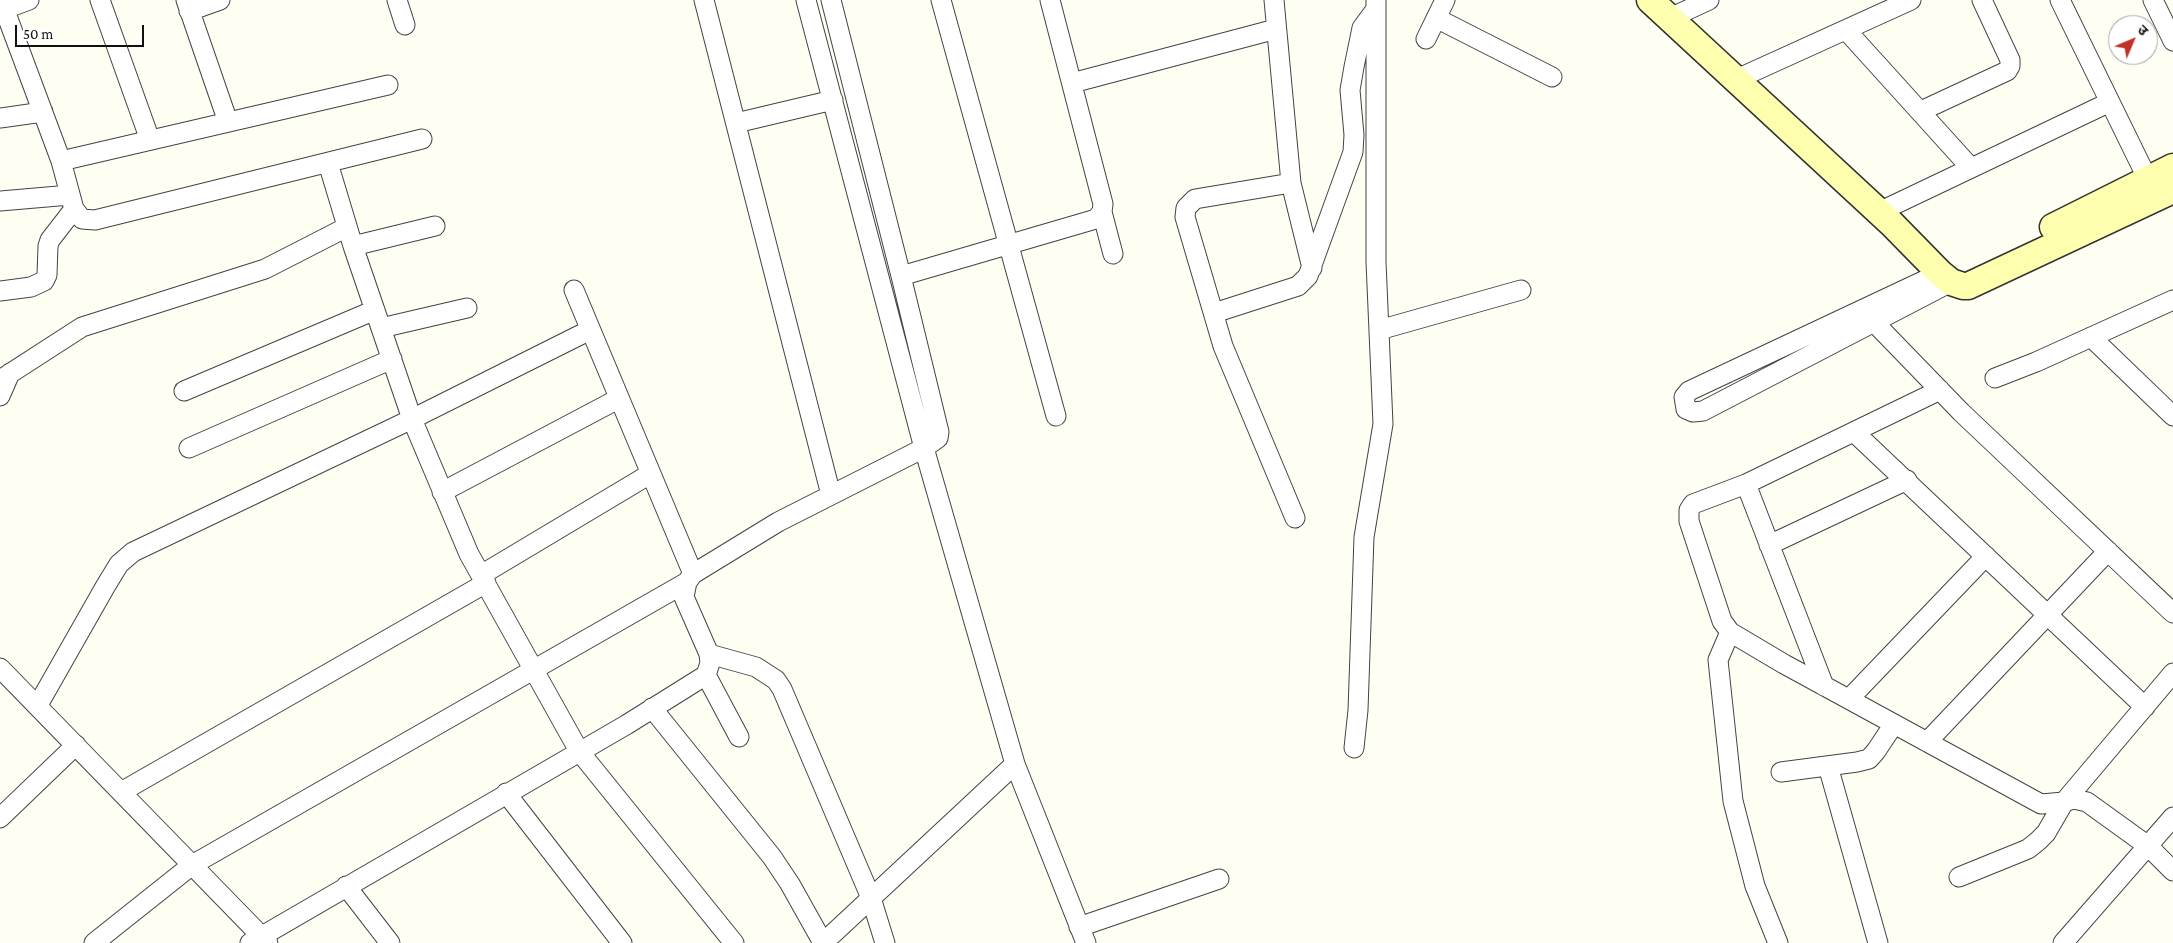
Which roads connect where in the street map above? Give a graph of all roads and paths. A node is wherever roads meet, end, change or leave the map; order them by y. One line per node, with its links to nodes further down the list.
1 (29, 0): 18 (street)
2 (100, 0): 42 (street)
3 (220, 0): 20 (street)
4 (397, 0): 23 (street)
5 (704, 0): 40 (street)
6 (806, 0): 27 (street)
7 (831, 0): 24 (street)
8 (941, 0): 55 (street)
9 (1050, 0): 32 (street)
10 (1274, 0): 25 (street)
11 (1445, 0): 21 (street)
12 (1650, 0): 22 (street)
13 (1709, 0): 22 (street)
14 (1911, 0): 26 (street)
15 (1982, 0): 36 (street)
16 (2060, 0): 35 (street)
17 (2155, 1): 29 (street)
18 (3, 5): 37 (street)
19 (1376, 5): 58 (street); 72 (street)
20 (188, 6): 39 (street)
21 (1436, 18): 28 (street); 30 (street)
22 (1670, 18): 31 (street)
23 (405, 25)
24 (838, 30): 27 (street); 59 (street)
25 (1276, 30): 32 (street); 47 (street)
26 (1846, 30): 31 (street); 36 (street)
27 (815, 34): 34 (street)
28 (1426, 39)
29 (2173, 41)
30 (1552, 77)
31 (1737, 79): 52 (street)
32 (1072, 83): 51 (street)
33 (388, 85): 39 (street)
34 (833, 100): 40 (street); 86 (street)
35 (2110, 102): 45 (street); 48 (street)
36 (1921, 111): 45 (street)
37 (43, 112): 38 (street); 43 (street)
38 (0, 118)
39 (228, 122): 42 (street)
40 (736, 123): 91 (street)
41 (422, 139): 44 (street)
42 (150, 140): 43 (street)
43 (61, 161): 50 (street)
44 (328, 162): 50 (street); 54 (street)
45 (1971, 168): 52 (street)
46 (2173, 168): 48 (street)
47 (1291, 183): 58 (street); 68 (street)
48 (2159, 189): 60 (street)
49 (0, 201): 50 (street)
50 (72, 202): 63 (street)
51 (1102, 212): 55 (street); 57 (street)
52 (1879, 212): 60 (street)
53 (436, 226): 56 (street)
54 (347, 227): 56 (street); 75 (street)
55 (1009, 245): 59 (street); 81 (street)
56 (353, 246): 67 (street)
57 (1113, 254)
58 (1312, 268): 68 (street)
59 (901, 276): 86 (street)
60 (1946, 278): 66 (street); 69 (street)
61 (574, 290): 71 (street)
62 (1521, 290): 72 (street)
63 (0, 292)
64 (2173, 300): 73 (street)
65 (467, 308): 70 (street)
66 (1862, 309): 69 (street); 69 (street)
67 (375, 310): 70 (street); 78 (street)
68 (1214, 313): 92 (street)
69 (1875, 323): 77 (street)
70 (382, 328): 74 (street)
71 (590, 330): 80 (street); 83 (street)
72 (1379, 330): 115 (street)
73 (2091, 337): 76 (street); 82 (street)
74 (392, 359): 83 (street); 85 (street)
75 (5, 376): 79 (street)
76 (1995, 378)
77 (1940, 390): 84 (street); 94 (street)
78 (184, 391)
79 (0, 396)
80 (618, 399): 87 (street); 90 (street)
81 (1056, 416)
82 (2173, 416)
83 (412, 419): 90 (street); 108 (street)
84 (1854, 432): 88 (street); 89 (street)
85 (189, 448)
86 (924, 448): 91 (street); 117 (street)
87 (650, 474): 96 (street); 97 (street)
88 (1907, 480): 93 (street); 95 (street)
89 (1746, 484): 93 (street); 100 (street)
90 (442, 492): 97 (street)
91 (831, 495): 96 (street)
92 (1295, 518)
93 (1769, 545): 106 (street)
94 (2108, 551): 98 (street); 99 (street)
95 (1986, 556): 99 (street); 107 (street)
96 (690, 578): 101 (street); 103 (street)
97 (483, 579): 103 (street); 120 (street)
98 (2173, 613)
99 (2048, 614): 109 (street); 113 (street)
100 (1730, 632): 106 (street); 140 (street)
101 (709, 654): 105 (street); 131 (street)
102 (0, 668): 108 (street)
103 (534, 670): 116 (street); 126 (street)
104 (2173, 673): 109 (street)
105 (706, 675): 110 (street); 112 (street)
106 (1824, 686): 107 (street)
107 (1849, 699): 111 (street)
108 (38, 705): 114 (street)
109 (2145, 707): 122 (street)
110 (652, 708): 116 (street); 138 (street)
111 (1894, 724): 113 (street); 118 (street)
112 (739, 737)
113 (1927, 742): 122 (street)
114 (76, 745): 120 (street); 123 (street)
115 (1354, 748)
116 (579, 752): 121 (street); 137 (street)
117 (1015, 764): 131 (street); 132 (street)
118 (1828, 766): 119 (street); 141 (street)
119 (1781, 772)
120 (121, 792): 126 (street)
121 (506, 793): 130 (street); 136 (street)
122 (2064, 802): 125 (street); 128 (street)
123 (3, 811)
124 (2173, 817): 125 (street)
125 (2148, 846): 127 (street); 142 (street)
126 (192, 865): 133 (street); 134 (street)
127 (2173, 871)
128 (1959, 877)
129 (1219, 879): 132 (street)
130 (346, 886): 133 (street); 135 (street)
131 (871, 898): 138 (street); 139 (street)
132 (1082, 935)
133 (260, 940)
134 (94, 943)
135 (390, 943)
136 (622, 943)
137 (734, 943)
138 (823, 943)
139 (885, 943)
140 (1778, 943)
141 (1878, 943)
142 (2063, 943)

